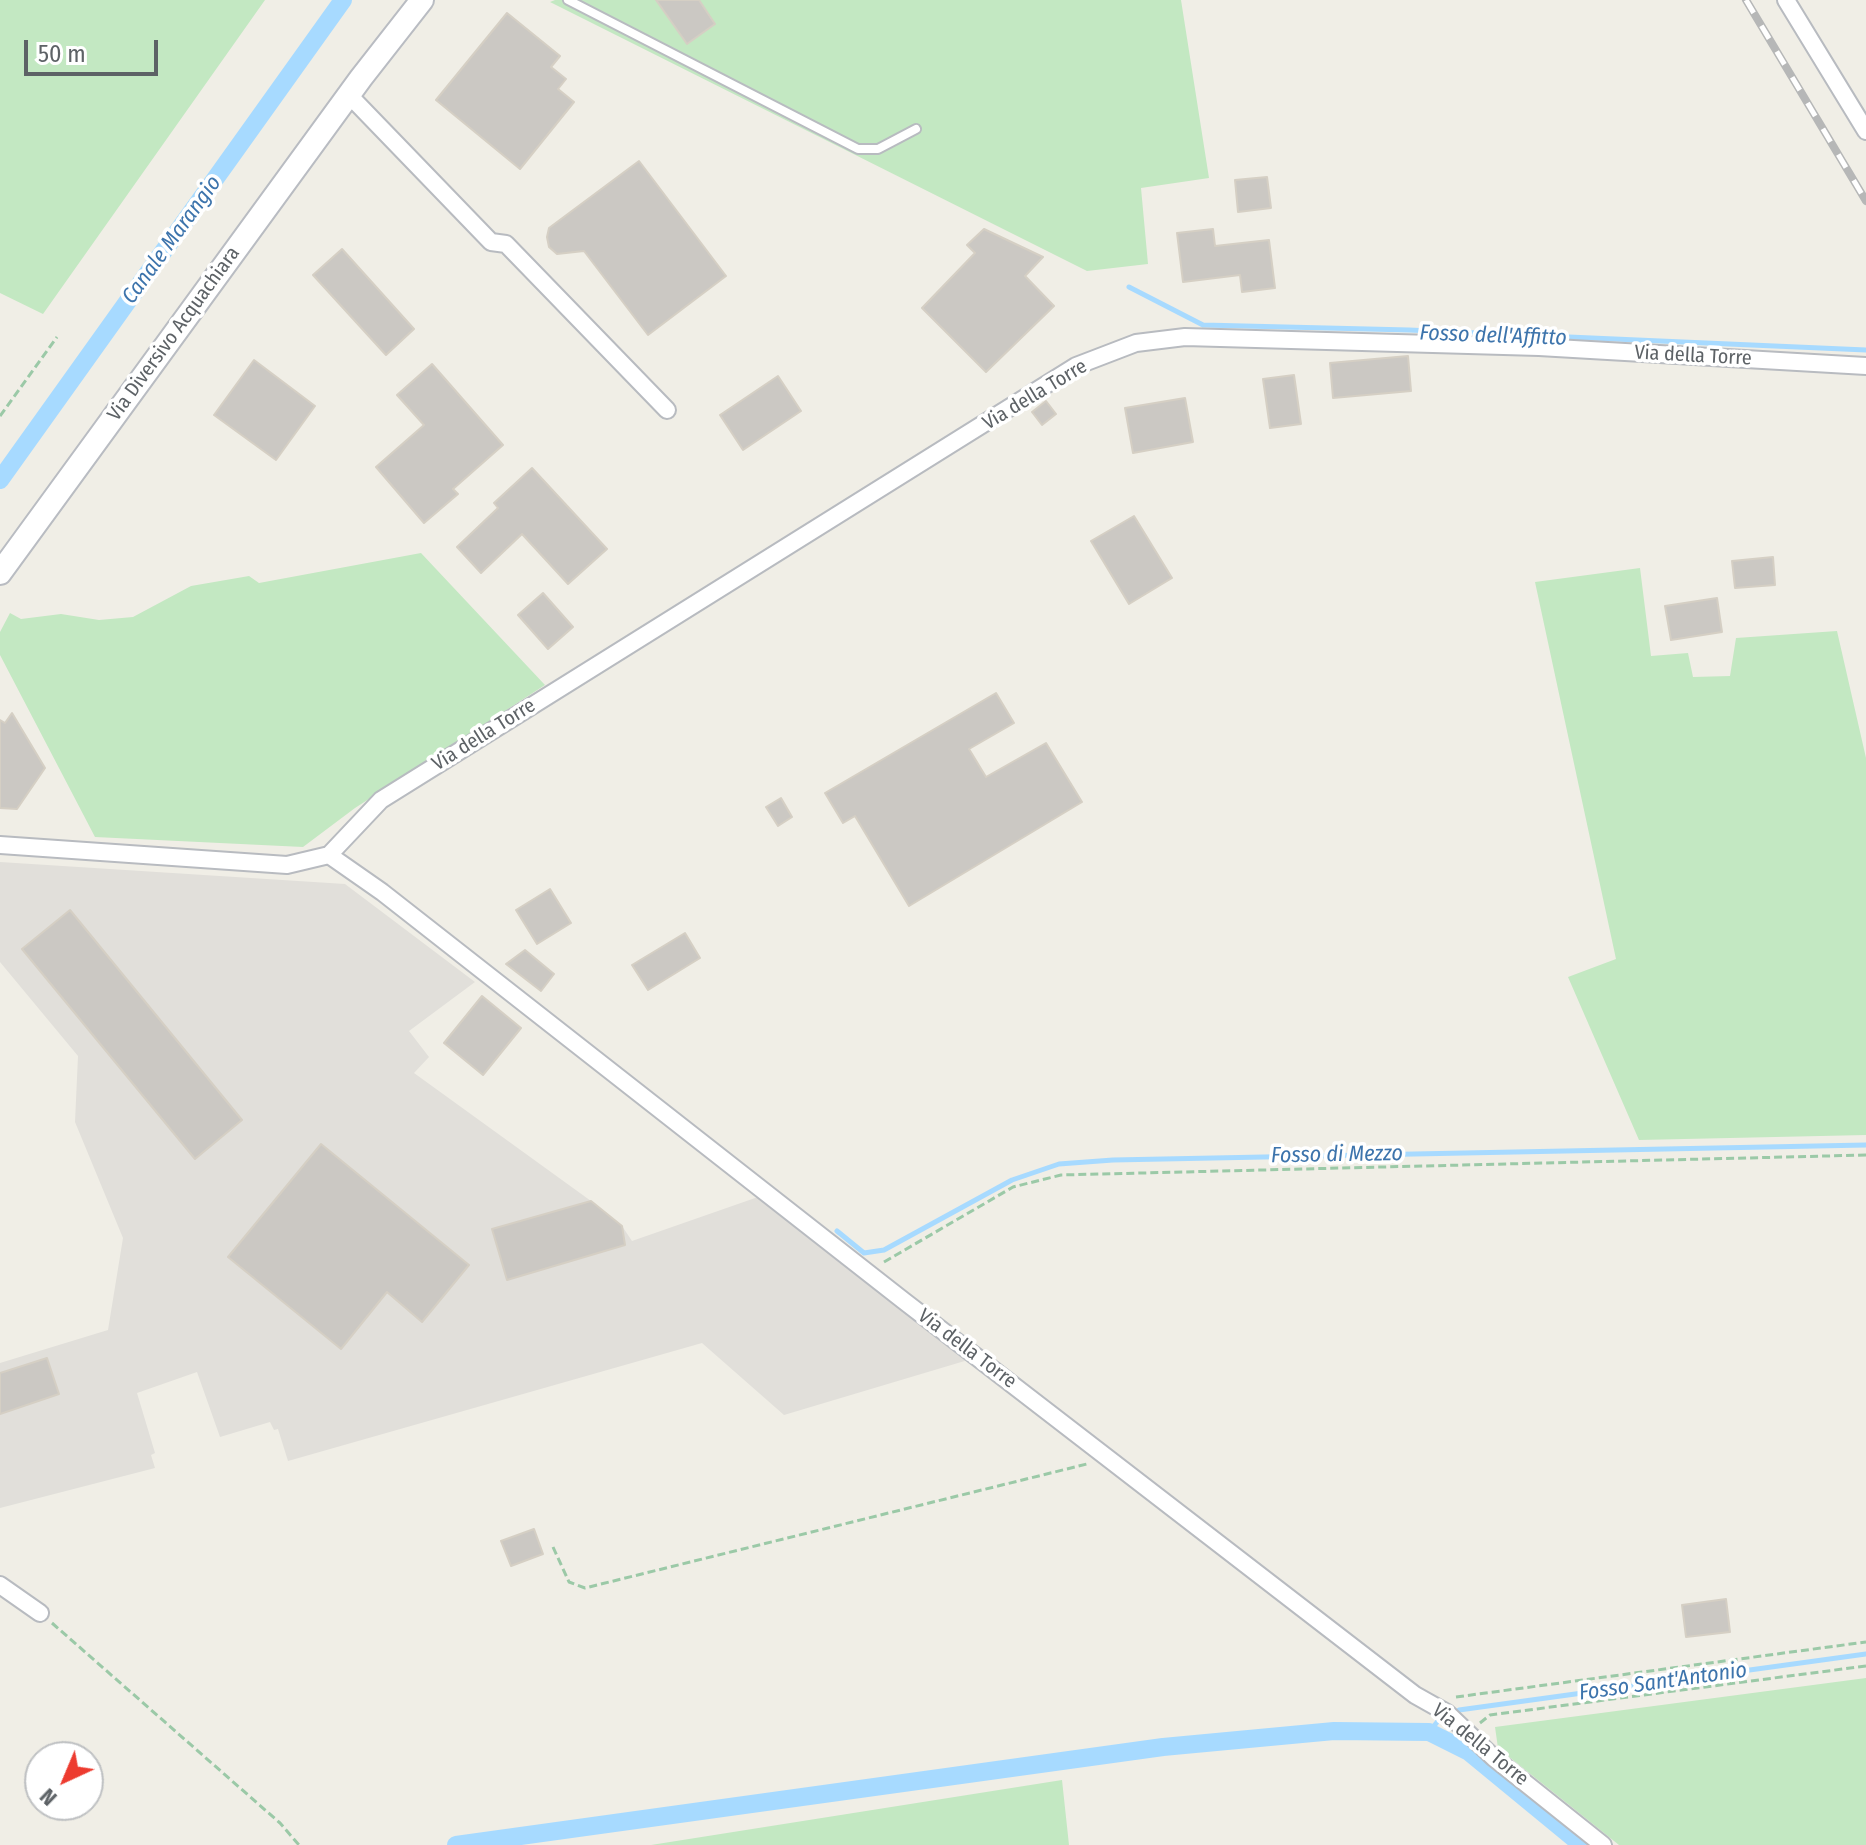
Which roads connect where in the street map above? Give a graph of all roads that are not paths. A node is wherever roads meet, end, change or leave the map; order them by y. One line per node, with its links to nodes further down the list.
1 (422, 0): 4 (main road, Via Diversivo Acquachiara)
2 (568, 0): 5 (lane)
3 (1786, 0): 6 (street)
4 (349, 95): 8 (street); 9 (main road, Via Diversivo Acquachiara)
5 (916, 129)
6 (1866, 131)
7 (1866, 366): 11 (street, Via della Torre)
8 (667, 410)
9 (0, 573)
10 (0, 845): 11 (street)
11 (329, 855): 14 (street, Via della Torre)
12 (0, 1585): 13 (street)
13 (40, 1613)
14 (1603, 1845)

